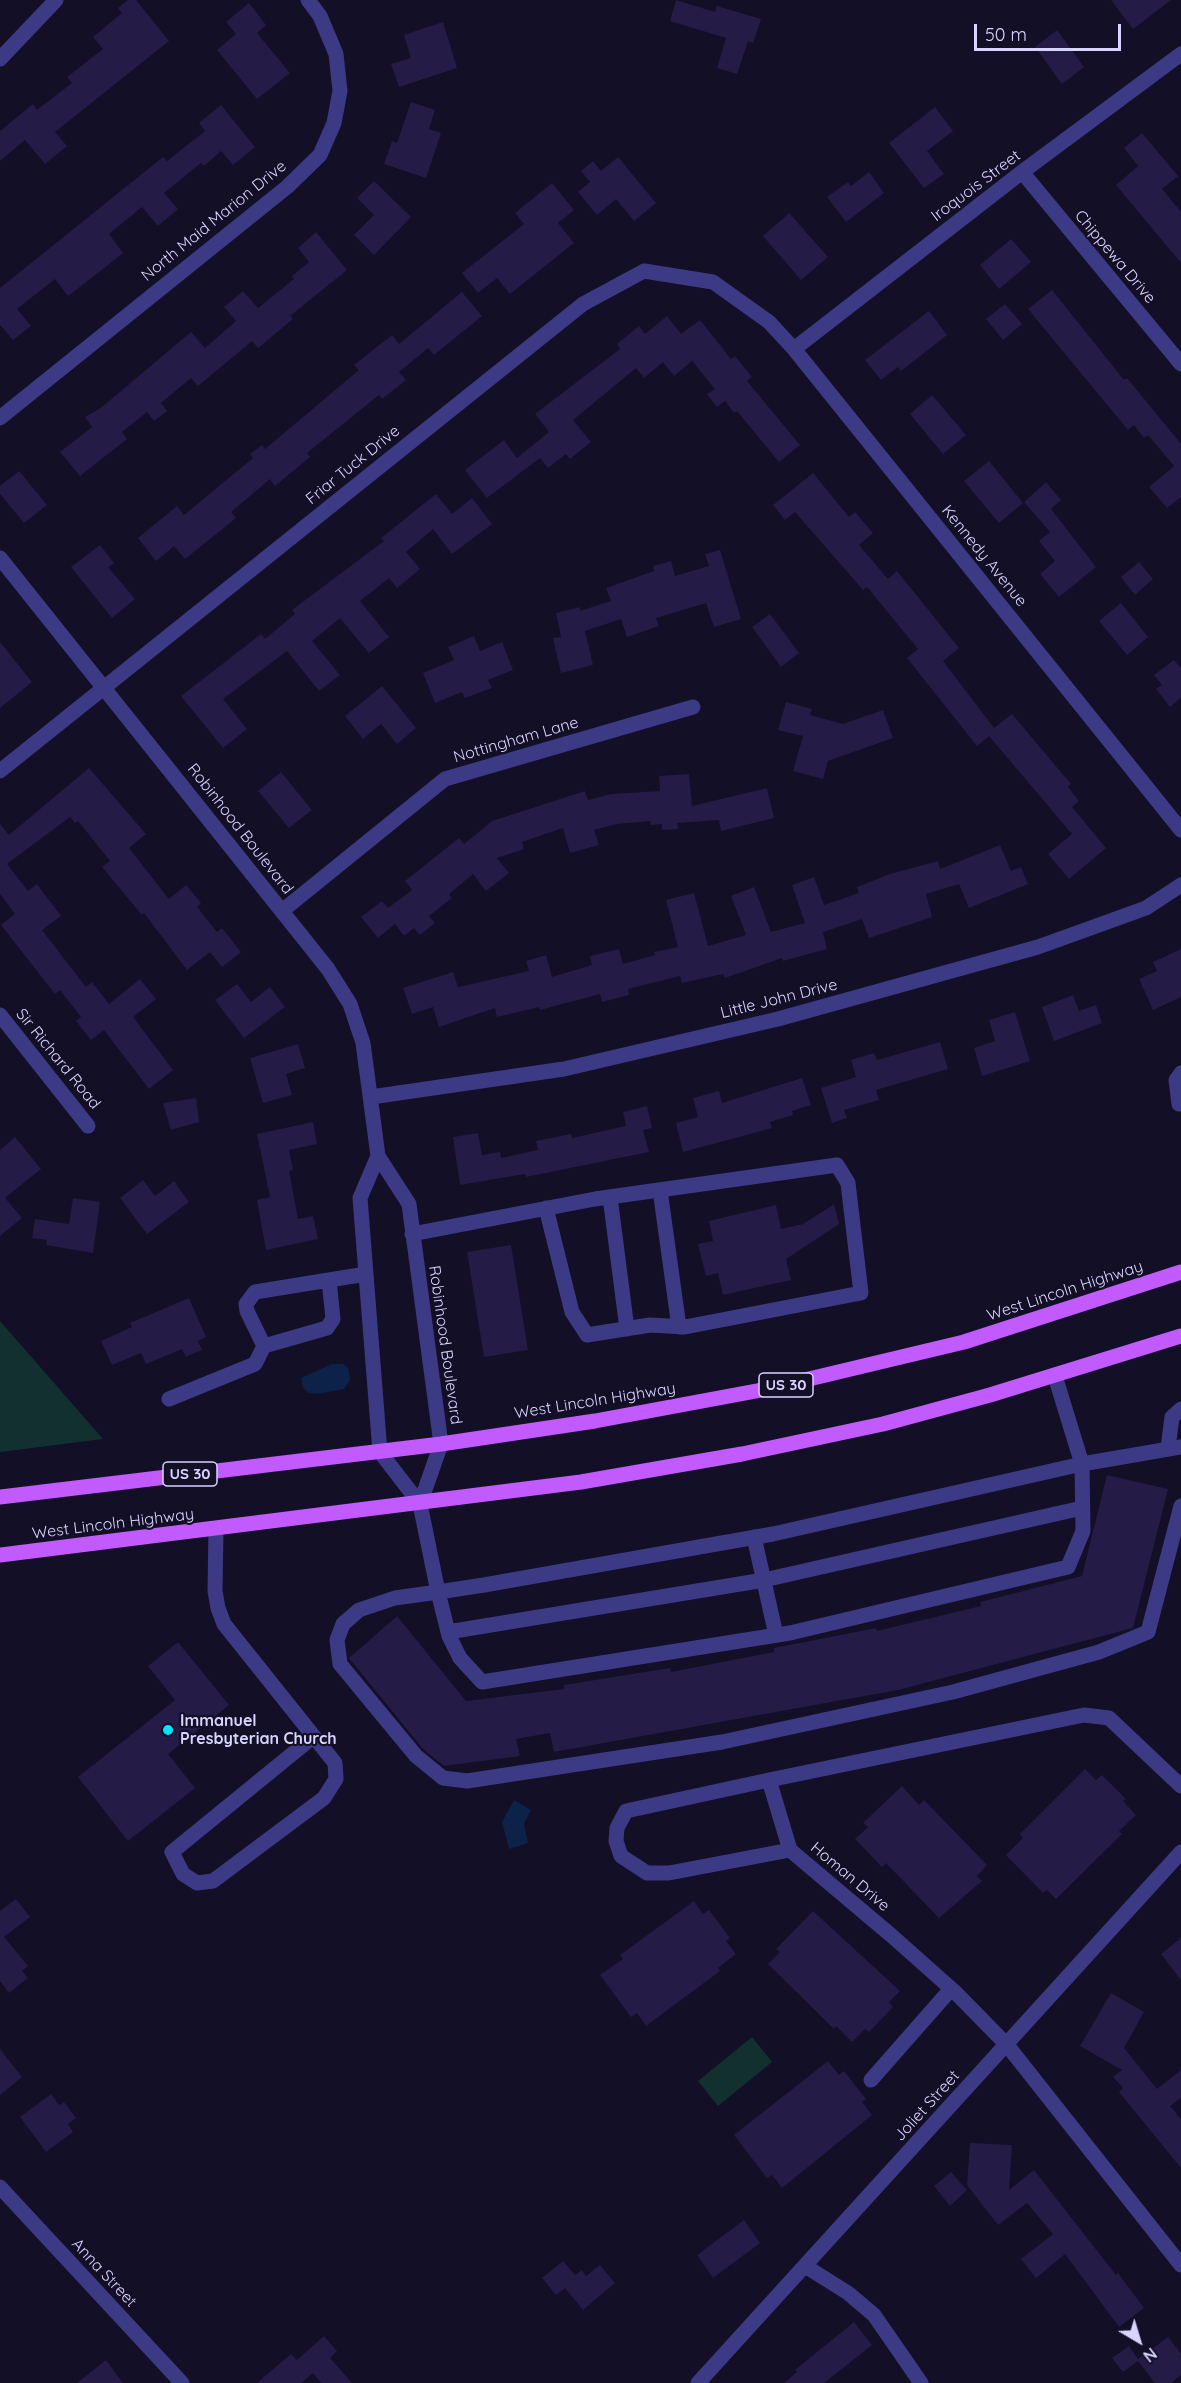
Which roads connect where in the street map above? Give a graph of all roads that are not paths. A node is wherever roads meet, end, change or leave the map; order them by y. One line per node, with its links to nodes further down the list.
1 (56, 0): 4 (street)
2 (308, 0): 9 (street, North Maid Marion Drive)
3 (1181, 54): 5 (street, Iroquois Street)
4 (0, 59)
5 (1022, 172): 7 (street, Iroquois Street); 8 (street, Chippewa Drive)
6 (753, 309): 7 (street, Kennedy Avenue); 11 (street, Friar Tuck Drive)
7 (794, 349): 14 (street, Kennedy Avenue)
8 (1181, 364)
9 (0, 417)
10 (0, 558): 11 (street, Robinhood Boulevard)
11 (105, 687): 13 (street, Friar Tuck Drive); 16 (street, Robinhood Boulevard)
12 (693, 707): 16 (street, Nottingham Lane)
13 (0, 771)
14 (1181, 830)
15 (1181, 885): 19 (street, Little John Drive)
16 (282, 911): 19 (street, Robinhood Boulevard)
17 (0, 1015): 21 (street, Sir Richard Road)
18 (1181, 1073): 20 (street)
19 (371, 1097): 22 (street, Robinhood Boulevard)
20 (1179, 1104)
21 (88, 1126)
22 (378, 1156): 26 (street, Robinhood Boulevard); 28 (street, Robinhood Boulevard)
23 (660, 1190): 24 (street); 30 (street); 30 (street)
24 (610, 1197): 25 (street); 31 (street)
25 (546, 1208): 26 (street); 31 (street)
26 (412, 1234): 37 (street, Robinhood Boulevard)
27 (1181, 1272): 37 (main road, West Lincoln Highway / US 30)
28 (366, 1274): 29 (street); 39 (street, Robinhood Boulevard)
29 (329, 1280): 33 (street); 33 (street)
30 (679, 1327): 31 (street)
31 (627, 1329)
32 (1181, 1336): 34 (main road, West Lincoln Highway)
33 (264, 1346): 35 (street)
34 (1055, 1376): 40 (street); 42 (main road, West Lincoln Highway)
35 (169, 1399)
36 (1181, 1409): 38 (street)
37 (441, 1444): 39 (main road, West Lincoln Highway / US 30); 42 (street, Robinhood Boulevard)
38 (1175, 1447): 40 (street)
39 (380, 1452): 41 (main road, West Lincoln Highway / US 30); 42 (street)
40 (1082, 1464): 44 (street); 46 (street)
41 (0, 1497)
42 (420, 1504): 45 (main road, West Lincoln Highway); 49 (street)
43 (1181, 1506): 49 (street)
44 (1082, 1508): 48 (street); 51 (street)
45 (216, 1530): 47 (main road, West Lincoln Highway); 52 (street)
46 (754, 1537): 48 (street); 49 (street)
47 (0, 1555)
48 (764, 1580): 50 (street); 51 (street)
49 (438, 1592): 50 (street)
50 (448, 1632): 51 (street)
51 (776, 1635)
52 (313, 1737): 52 (street)
53 (769, 1780): 54 (street); 55 (street, Homan Drive); 55 (street)
54 (1181, 1786)
55 (790, 1850): 57 (street, Homan Drive)
56 (1181, 1852): 58 (street, Joliet Street)
57 (951, 1989): 58 (street, Homan Drive); 59 (street)
58 (1007, 2045): 61 (street, Homan Drive); 62 (street, Joliet Street)
59 (871, 2080)
60 (0, 2187): 63 (street, Anna Street)
61 (1181, 2265)
62 (806, 2266): 64 (street, Joliet Street); 65 (street)
63 (182, 2383)
64 (698, 2383)
65 (921, 2383)

